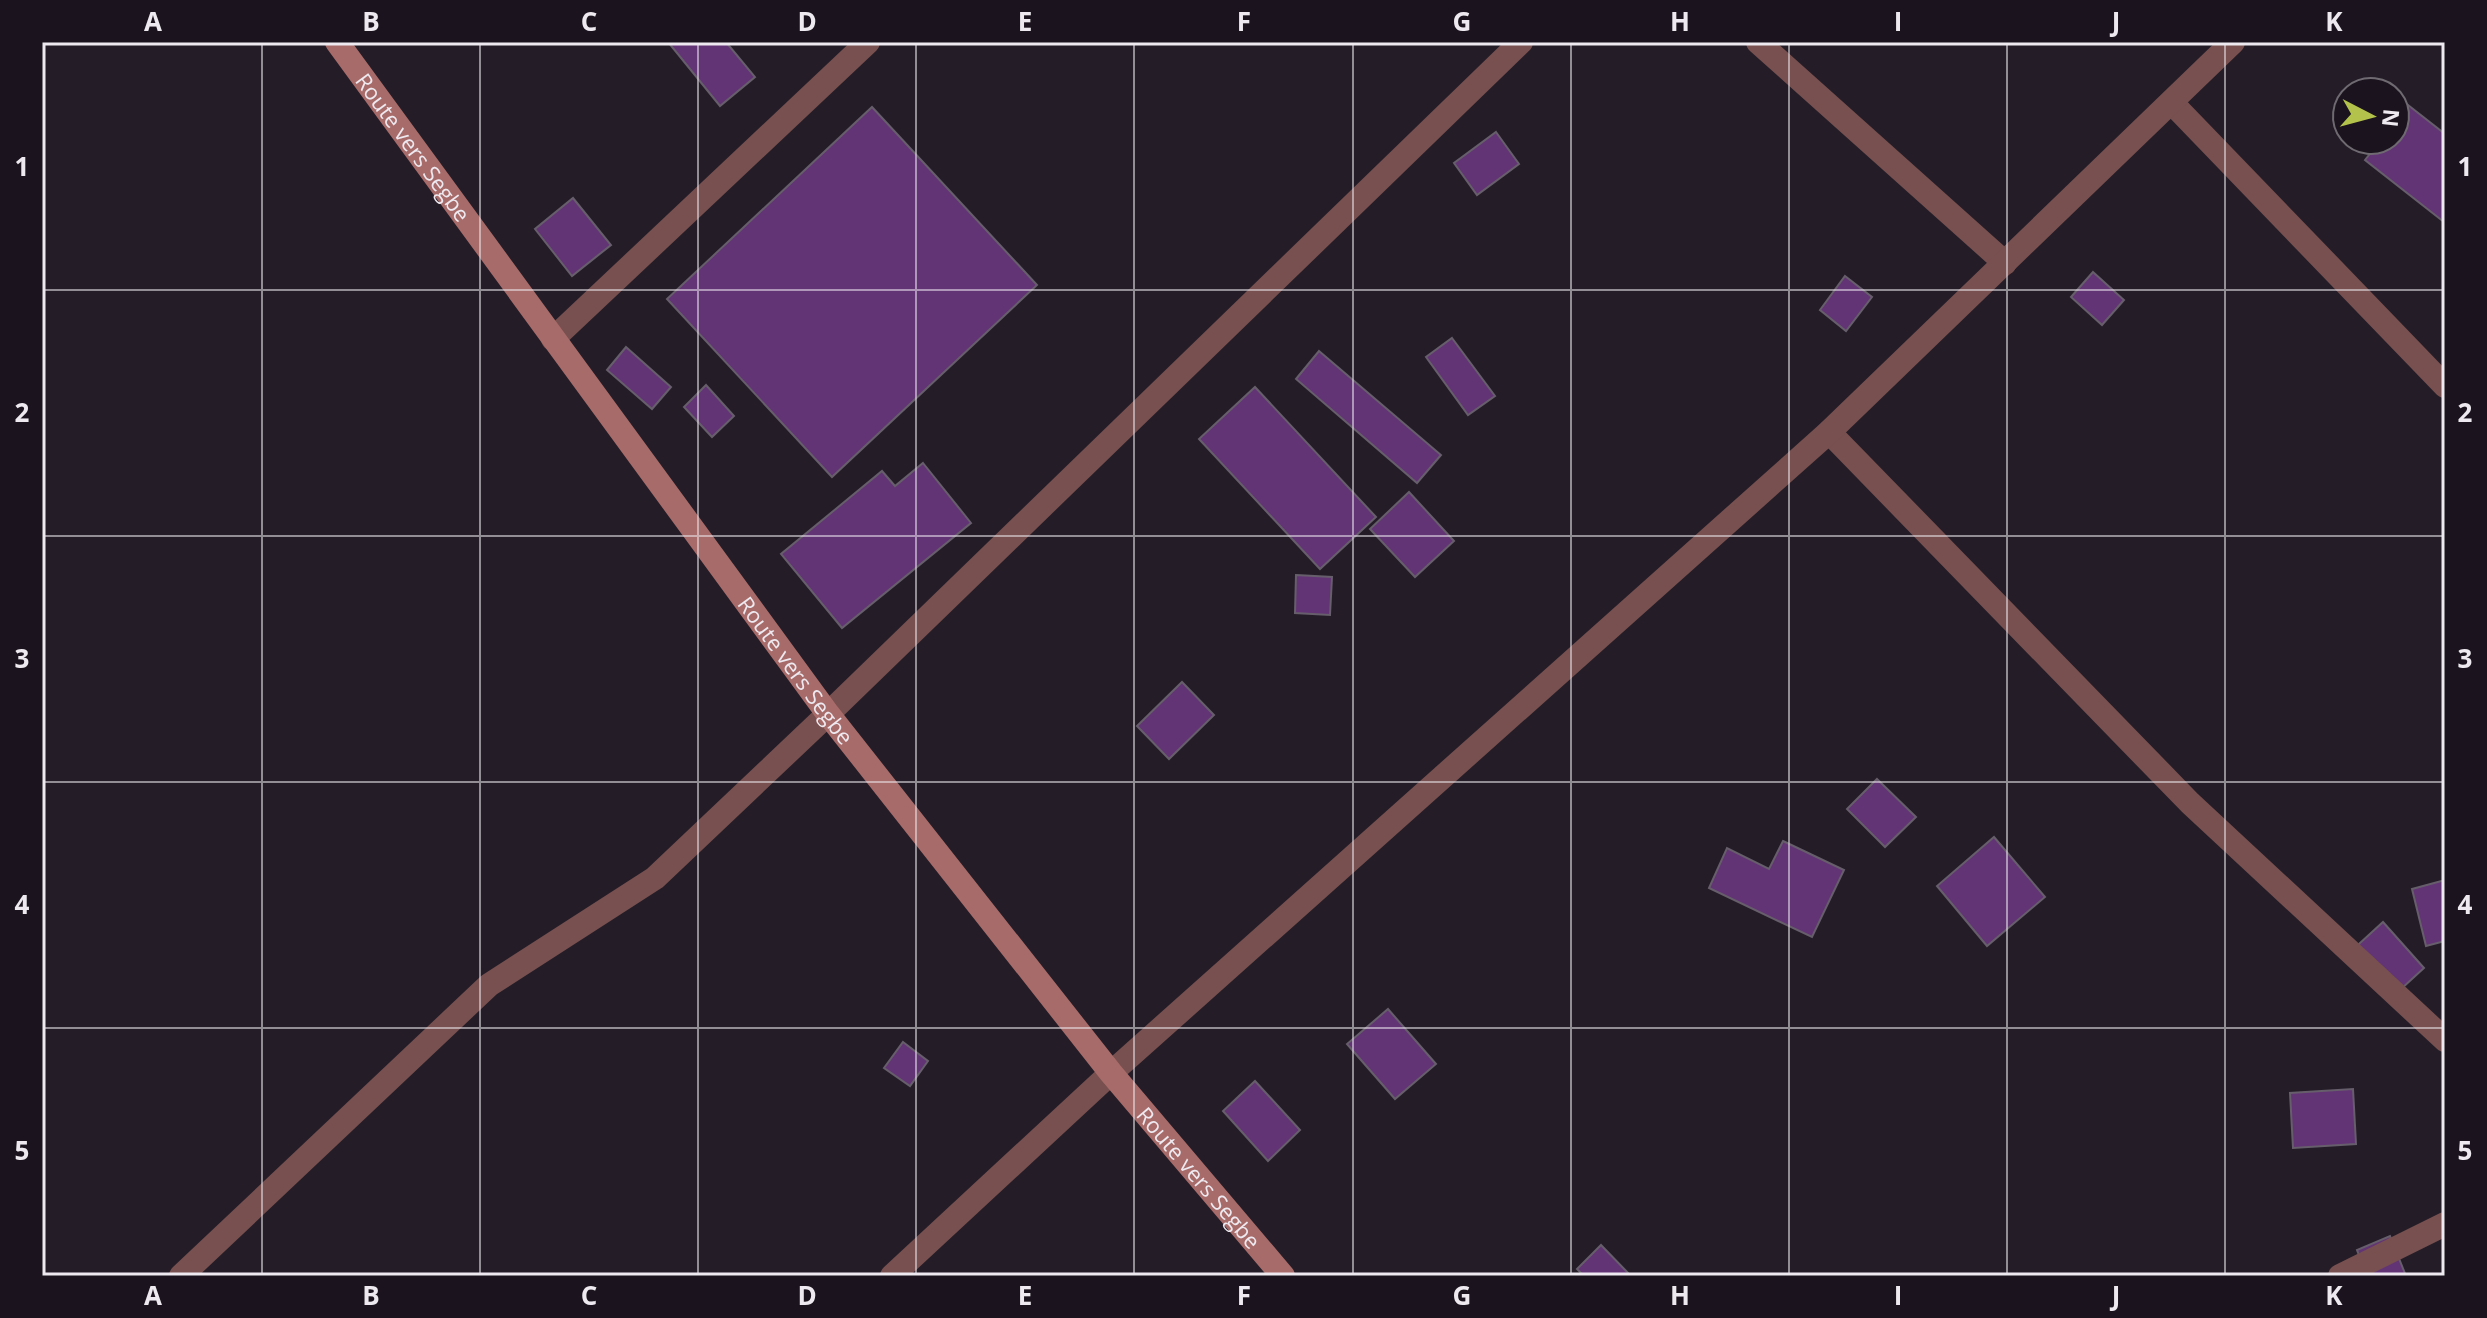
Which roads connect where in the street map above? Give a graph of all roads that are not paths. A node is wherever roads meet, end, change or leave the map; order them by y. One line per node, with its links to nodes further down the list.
1 (337, 42): 8 (main road, Route vers Segbe)
2 (868, 42): 8 (street)
3 (1521, 42): 11 (street)
4 (1758, 42): 7 (street)
5 (2233, 42): 6 (street)
6 (2172, 103): 7 (street); 9 (street)
7 (2005, 263): 10 (street)
8 (553, 339): 11 (main road, Route vers Segbe)
9 (2445, 386)
10 (1829, 432): 12 (street); 13 (street)
11 (828, 714): 13 (main road, Route vers Segbe); 15 (street)
12 (2445, 1040)
13 (1111, 1073): 16 (street); 17 (main road, Route vers Segbe)
14 (2445, 1224): 18 (street)
15 (181, 1276)
16 (892, 1276)
17 (1283, 1276)
18 (2340, 1276)

